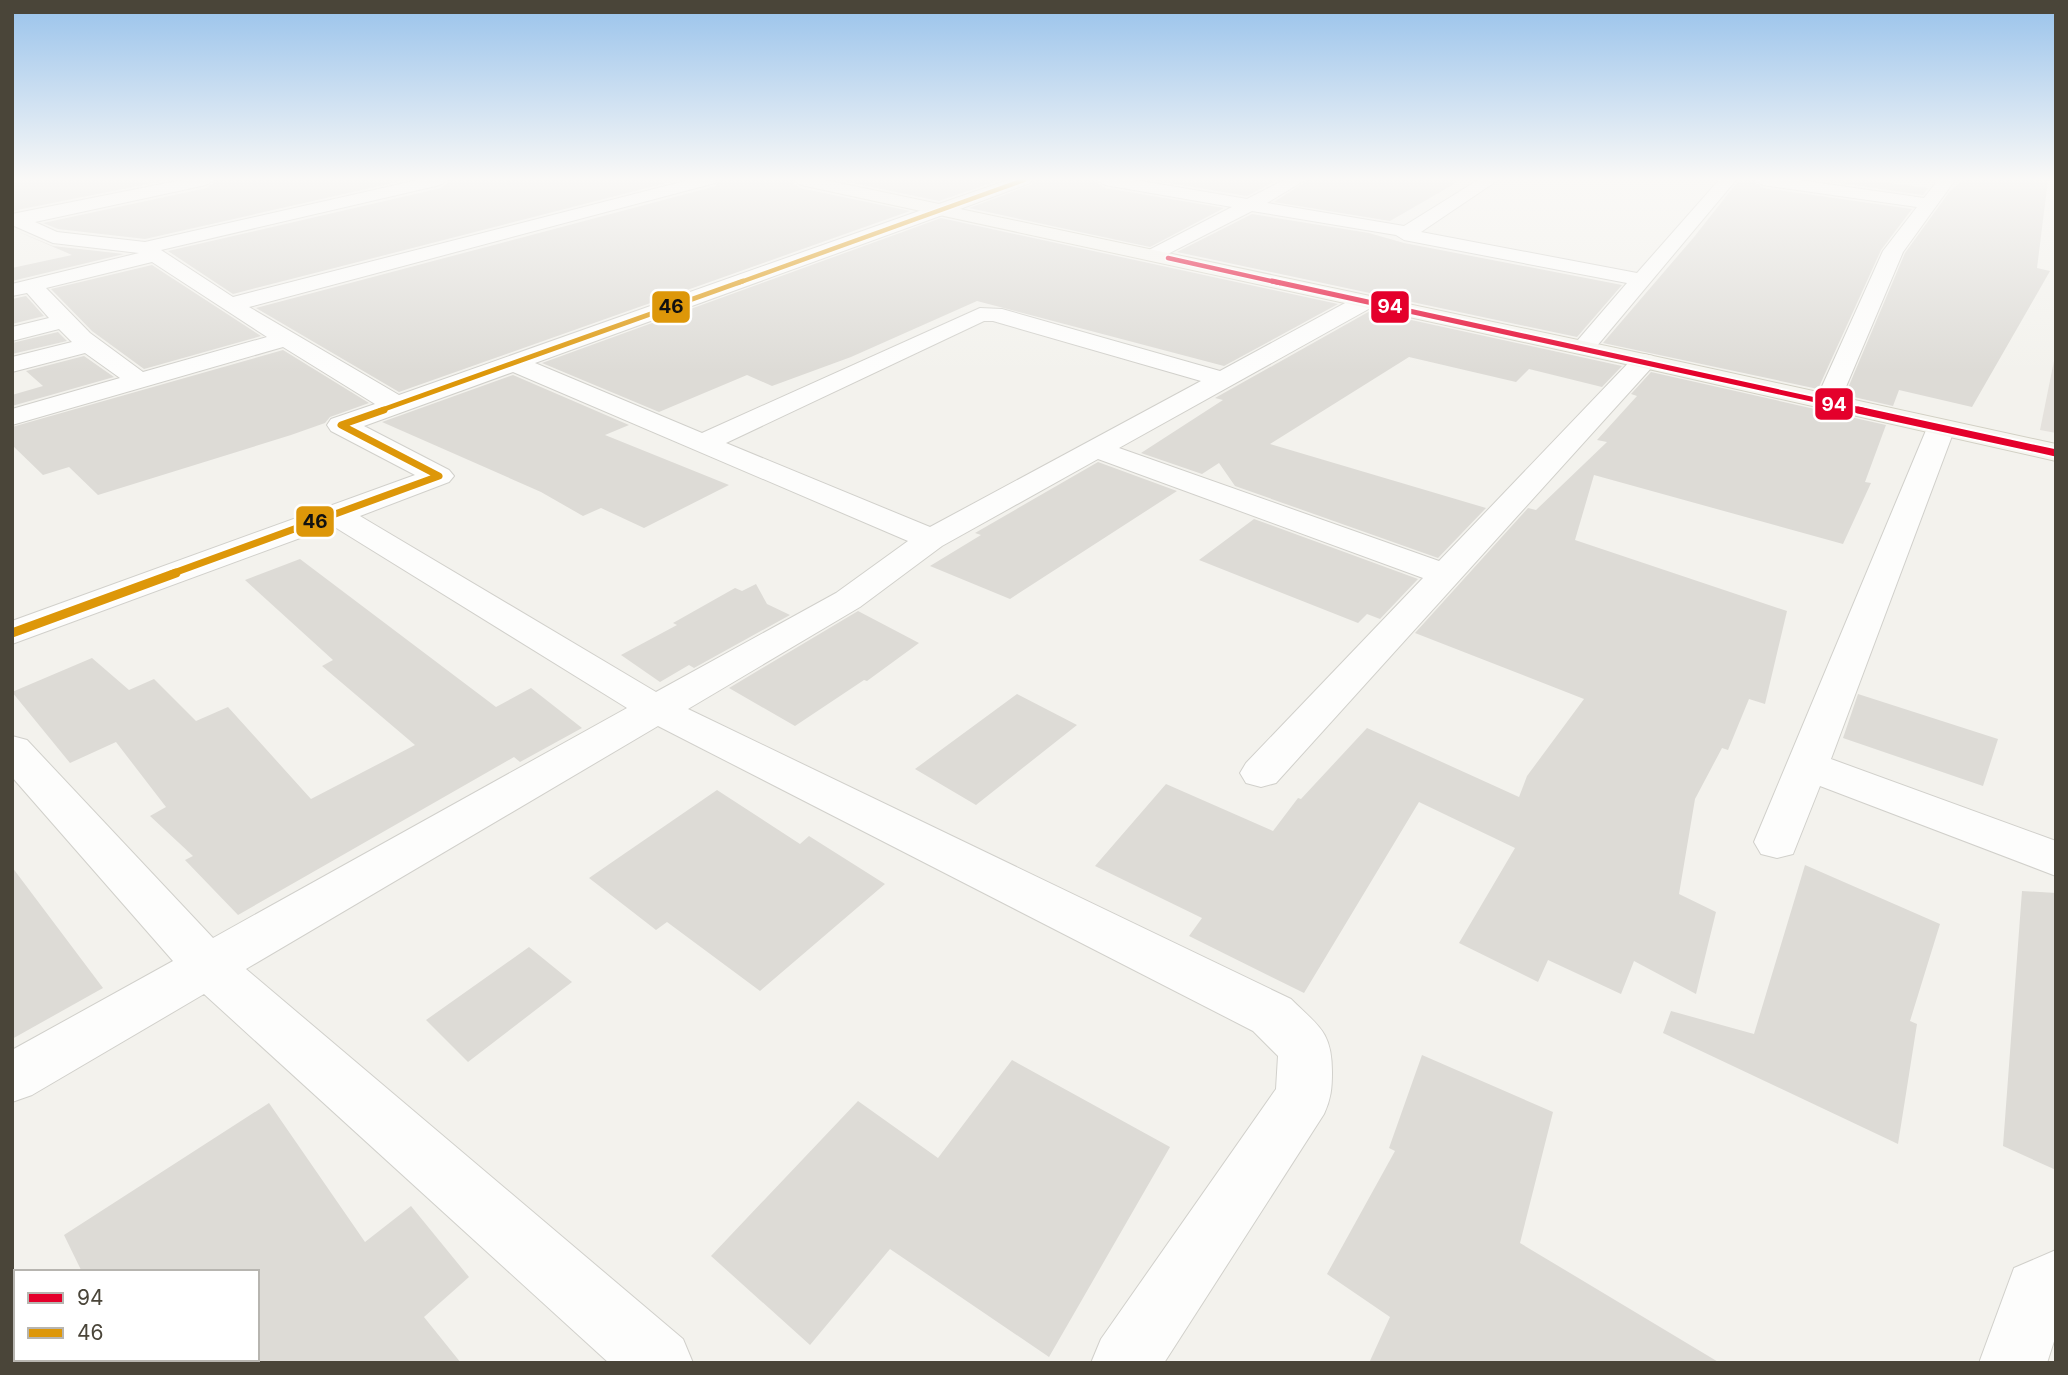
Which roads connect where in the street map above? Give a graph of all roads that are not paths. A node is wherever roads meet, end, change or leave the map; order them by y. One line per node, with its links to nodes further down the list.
1 (103, 244): 10 (street)
2 (178, 244): 10 (street)
3 (463, 244): 15 (street)
4 (844, 244): 22 (street)
5 (1104, 244): 11 (main road)
6 (1175, 244): 11 (street)
7 (1457, 244): 12 (street)
8 (1673, 244): 12 (street)
9 (1899, 244): 27 (street)
10 (150, 251): 13 (street); 15 (street)
11 (1154, 255): 14 (main road)
12 (1643, 280): 20 (street)
13 (22, 288): 16 (street)
14 (1366, 300): 20 (main road); 24 (street)
15 (230, 305): 18 (street)
16 (62, 322): 17 (street); 19 (street)
17 (12, 334)
18 (286, 340): 25 (street); 26 (street)
19 (87, 345): 23 (street); 25 (street)
20 (1583, 348): 21 (main road)
21 (1644, 361): 27 (main road); 37 (street)
22 (513, 363): 28 (street); 32 (street)
23 (12, 365)
24 (1210, 380): 32 (street); 33 (street)
25 (140, 381): 29 (street)
26 (369, 389): 28 (street); 30 (street)
27 (1828, 402): 31 (main road)
28 (396, 405): 30 (street)
29 (12, 417)
30 (341, 425): 35 (street)
31 (1941, 428): 34 (main road); 41 (street)
32 (705, 442): 36 (street)
33 (1093, 449): 36 (street); 37 (street)
34 (2056, 453)
35 (335, 514): 38 (street); 39 (street)
36 (931, 539): 39 (street)
37 (1445, 575): 42 (street)
38 (12, 633)
39 (656, 709): 45 (street); 49 (street)
40 (12, 750): 45 (street)
41 (1808, 766): 43 (street); 44 (street)
42 (1261, 773)
43 (1777, 842)
44 (2056, 859)
45 (208, 966): 46 (street); 48 (street)
46 (12, 1079)
47 (2056, 1282): 50 (street)
48 (659, 1363)
49 (1125, 1363)
50 (2013, 1363)

